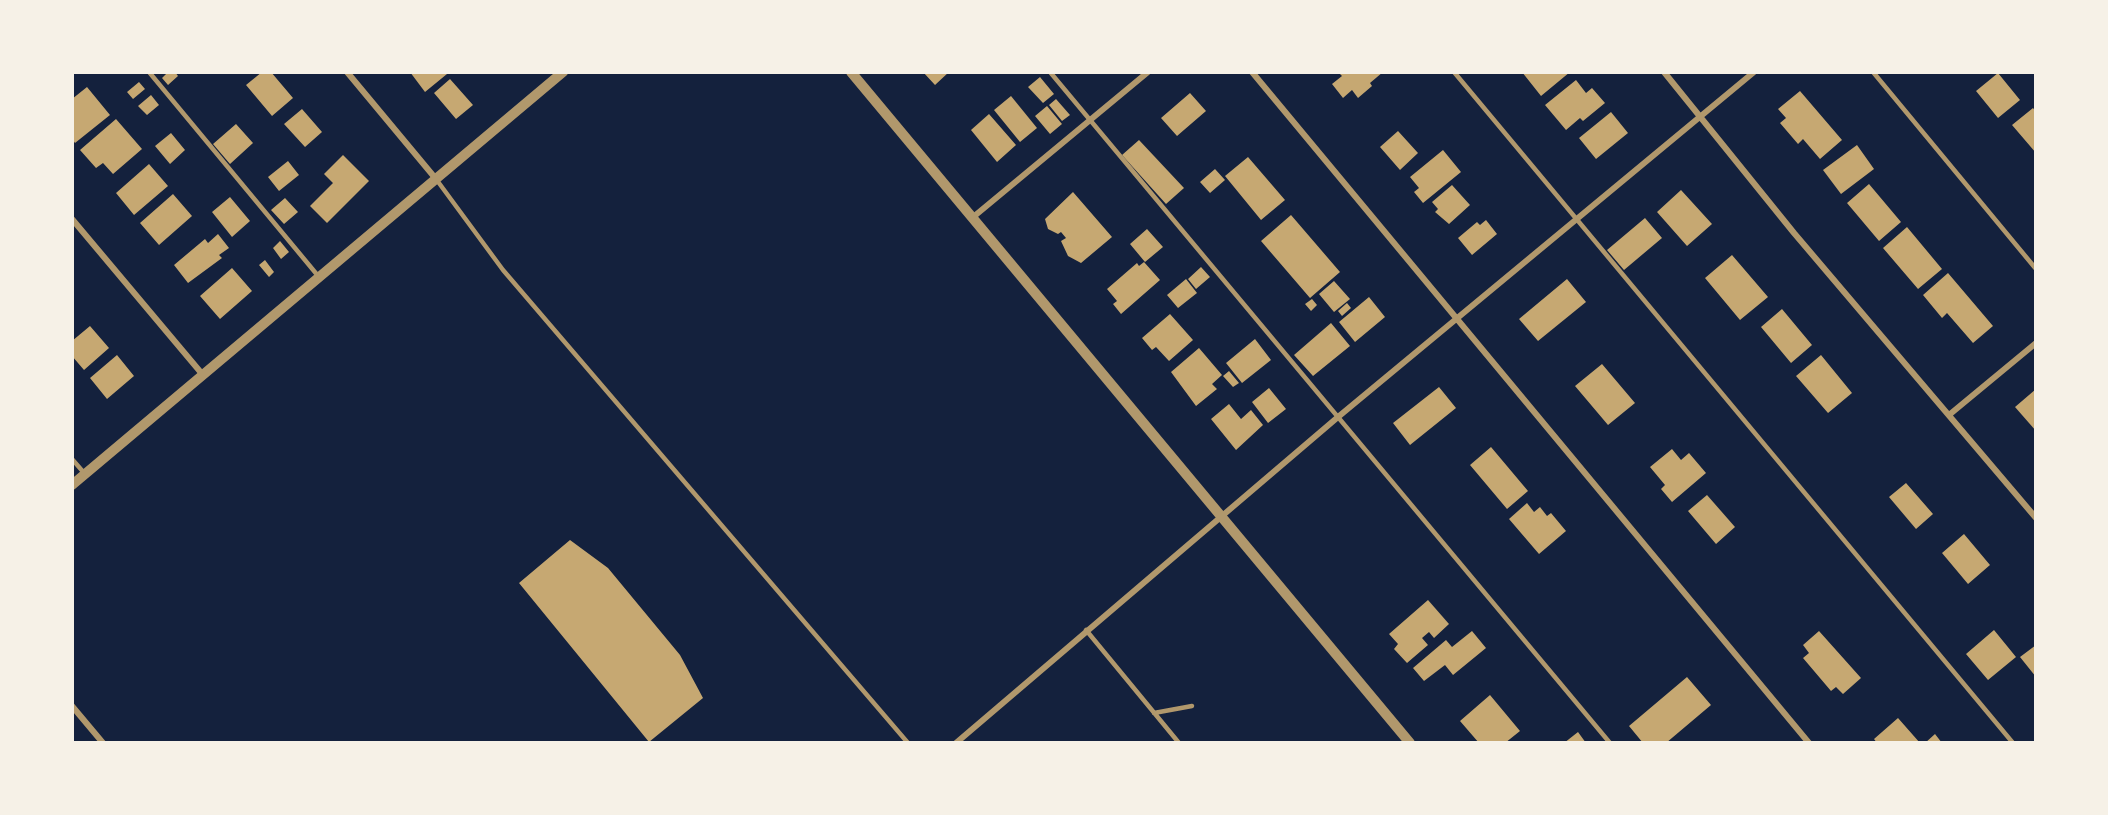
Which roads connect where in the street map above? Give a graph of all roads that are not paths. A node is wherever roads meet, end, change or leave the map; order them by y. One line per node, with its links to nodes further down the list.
1 (149, 72): 19 (lane)
2 (347, 72): 14 (street)
3 (563, 72): 14 (street)
4 (851, 72): 15 (street)
5 (1050, 72): 13 (lane)
6 (1148, 72): 13 (street)
7 (1252, 72): 20 (street)
8 (1454, 72): 17 (lane)
9 (1664, 72): 12 (street)
10 (1754, 72): 12 (street)
11 (1873, 72): 18 (lane)
12 (1700, 117): 17 (street); 23 (street)
13 (1089, 120): 15 (street); 24 (lane)
14 (436, 179): 19 (street); 35 (lane)
15 (971, 218): 28 (street)
16 (72, 219): 22 (street)
17 (1576, 219): 20 (street); 41 (lane)
18 (2036, 269)
19 (319, 277): 22 (street)
20 (1458, 317): 24 (street); 40 (street)
21 (2036, 343): 23 (street)
22 (203, 375): 26 (street)
23 (1949, 415): 29 (street)
24 (1338, 417): 28 (street); 39 (lane)
25 (72, 459): 26 (lane)
26 (85, 474): 27 (street)
27 (72, 485)
28 (1221, 517): 30 (street); 38 (street)
29 (2036, 518)
30 (1086, 630): 33 (lane); 36 (street)
31 (72, 706): 34 (street)
32 (1192, 706): 33 (lane)
33 (1154, 713): 37 (lane)
34 (103, 743)
35 (908, 743)
36 (956, 743)
37 (1179, 743)
38 (1410, 743)
39 (1610, 743)
40 (1809, 743)
41 (2013, 743)

